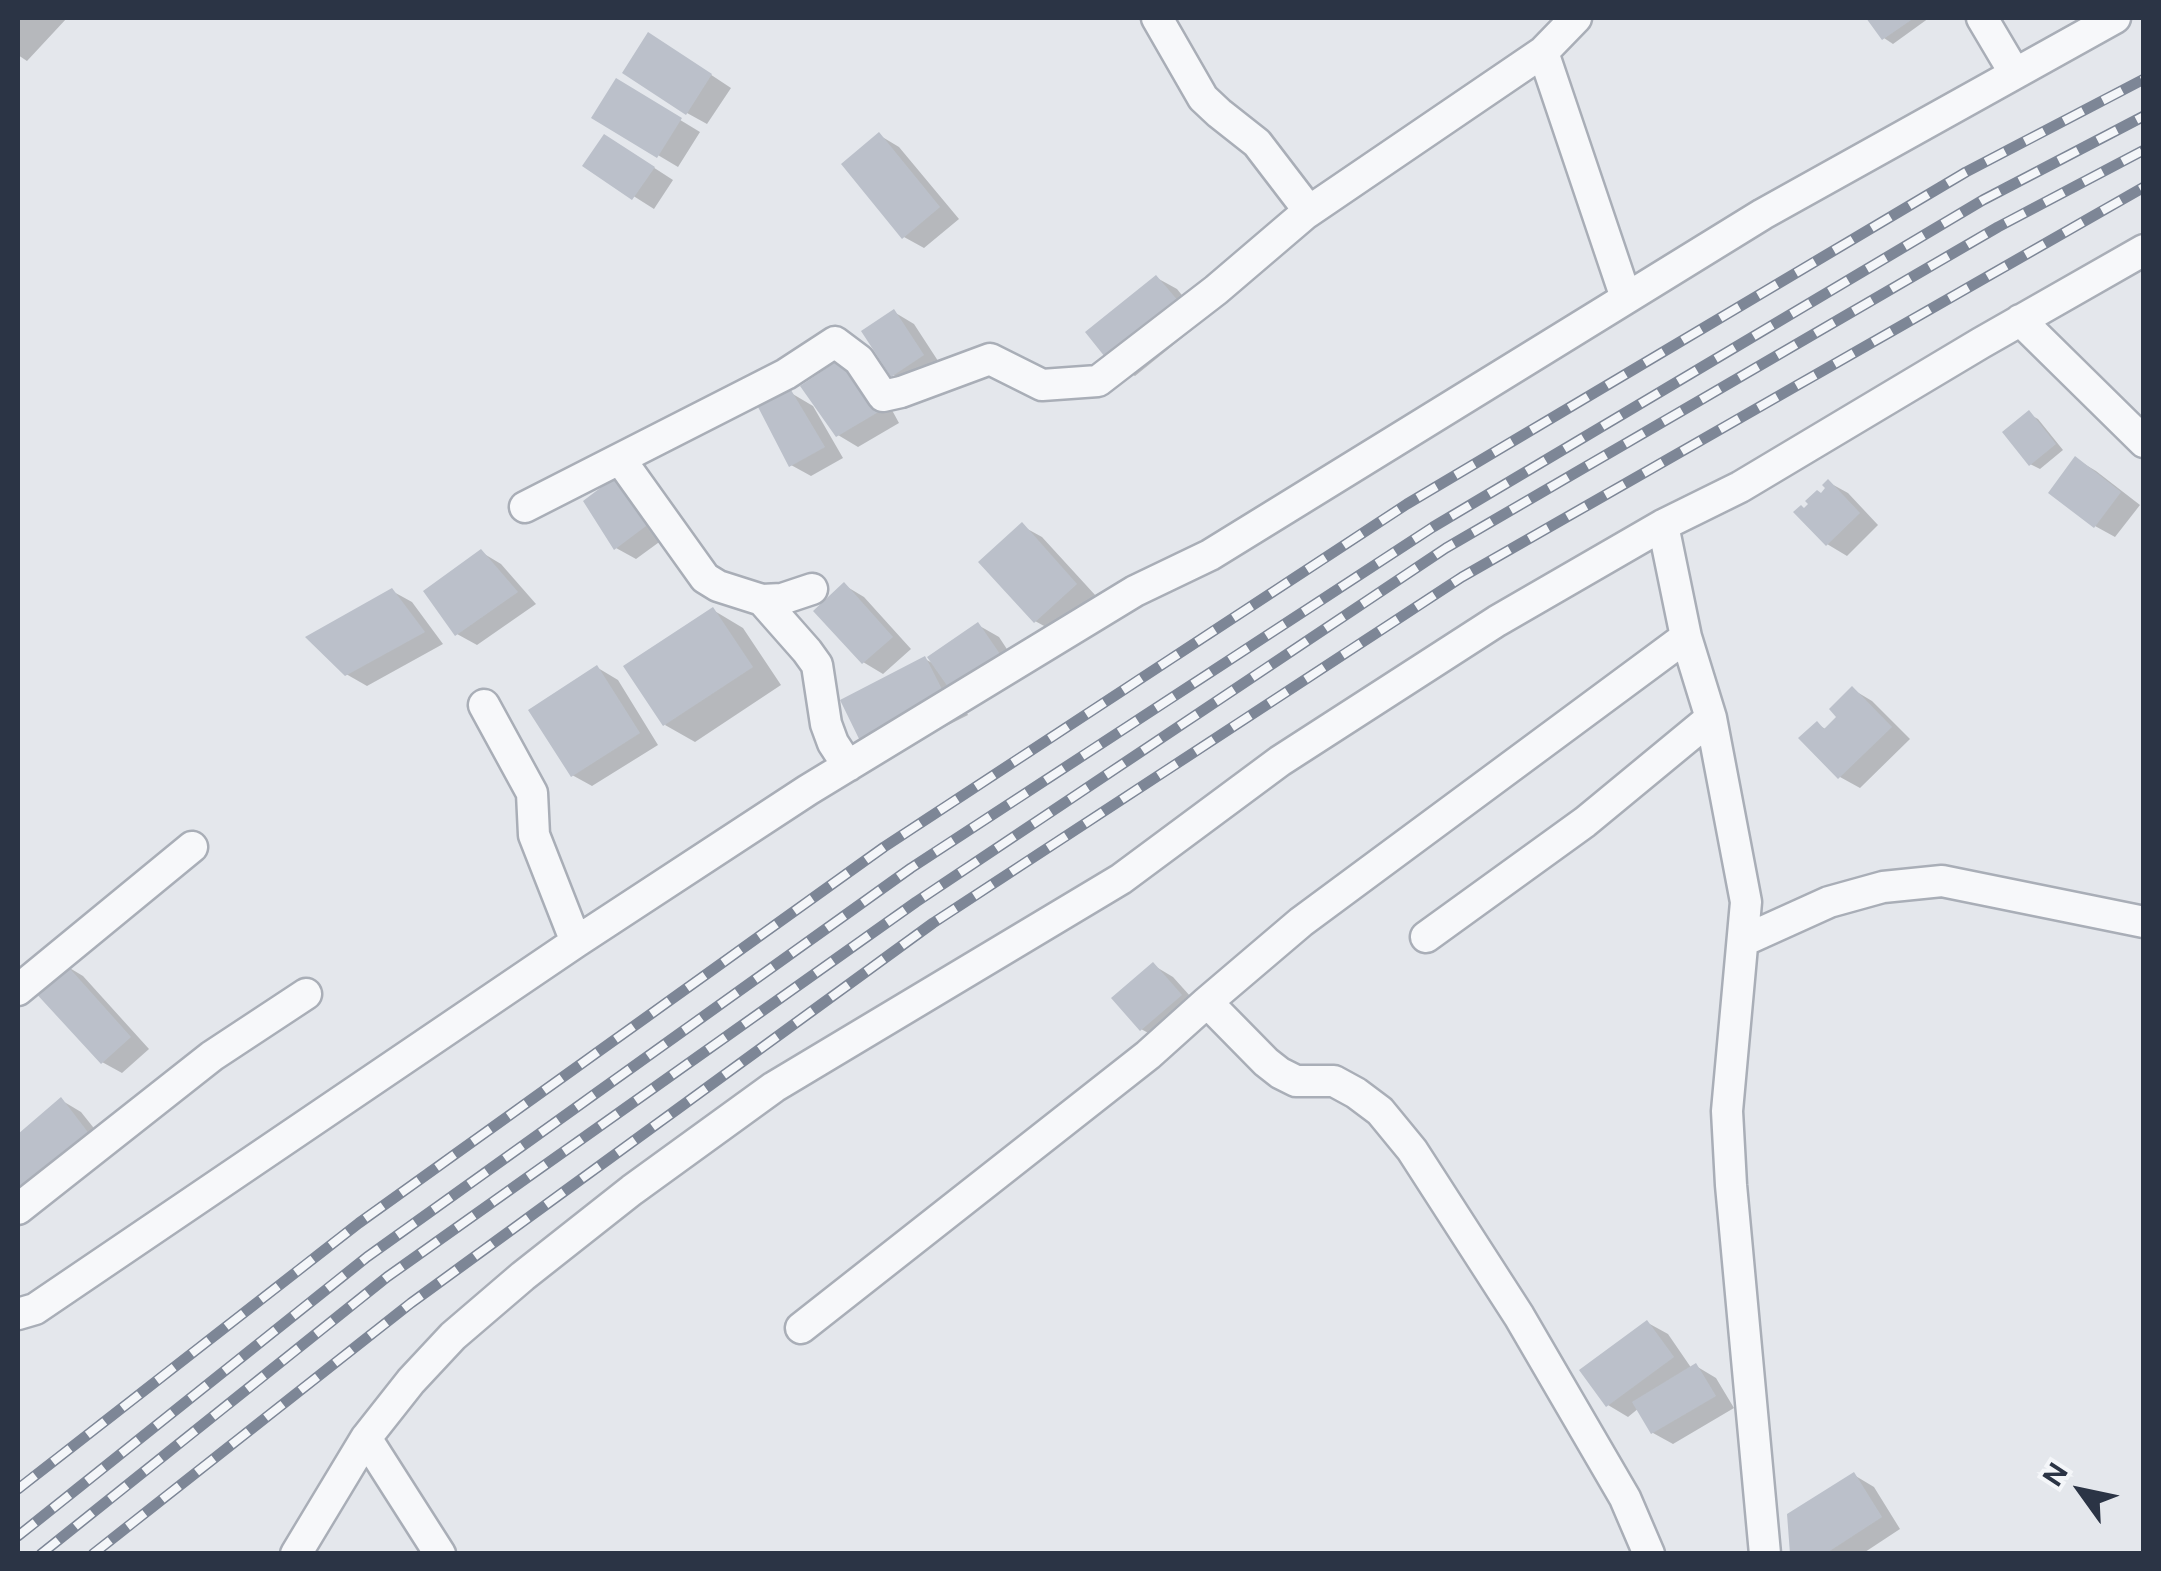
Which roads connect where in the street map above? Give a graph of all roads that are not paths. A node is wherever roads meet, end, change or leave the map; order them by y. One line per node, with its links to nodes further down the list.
1 (1157, 18): 7 (street)
2 (1576, 18): 5 (street)
3 (1982, 18): 6 (street)
4 (2115, 18): 6 (street)
5 (1543, 52): 7 (street); 9 (street)
6 (2014, 72): 9 (street)
7 (1308, 212): 12 (street)
8 (2144, 250): 10 (street)
9 (1626, 298): 20 (street)
10 (2020, 320): 11 (street); 14 (street)
11 (2144, 442)
12 (620, 459): 13 (street); 16 (street)
13 (525, 507)
14 (1663, 525): 17 (street); 32 (street)
15 (812, 589): 16 (street)
16 (762, 600): 20 (street)
17 (1686, 637): 19 (street); 28 (street)
18 (484, 704): 25 (street)
19 (1711, 718): 23 (street); 24 (street)
20 (848, 766): 25 (street)
21 (192, 846): 26 (street)
22 (2144, 922): 24 (street)
23 (1426, 936)
24 (1744, 940): 36 (street)
25 (576, 942): 30 (street)
26 (18, 990)
27 (306, 994): 29 (street)
28 (1206, 1002): 31 (street); 35 (street)
29 (18, 1209)
30 (18, 1314)
31 (800, 1328)
32 (366, 1438): 33 (street); 34 (street)
33 (296, 1554)
34 (440, 1554)
35 (1649, 1554)
36 (1765, 1554)

